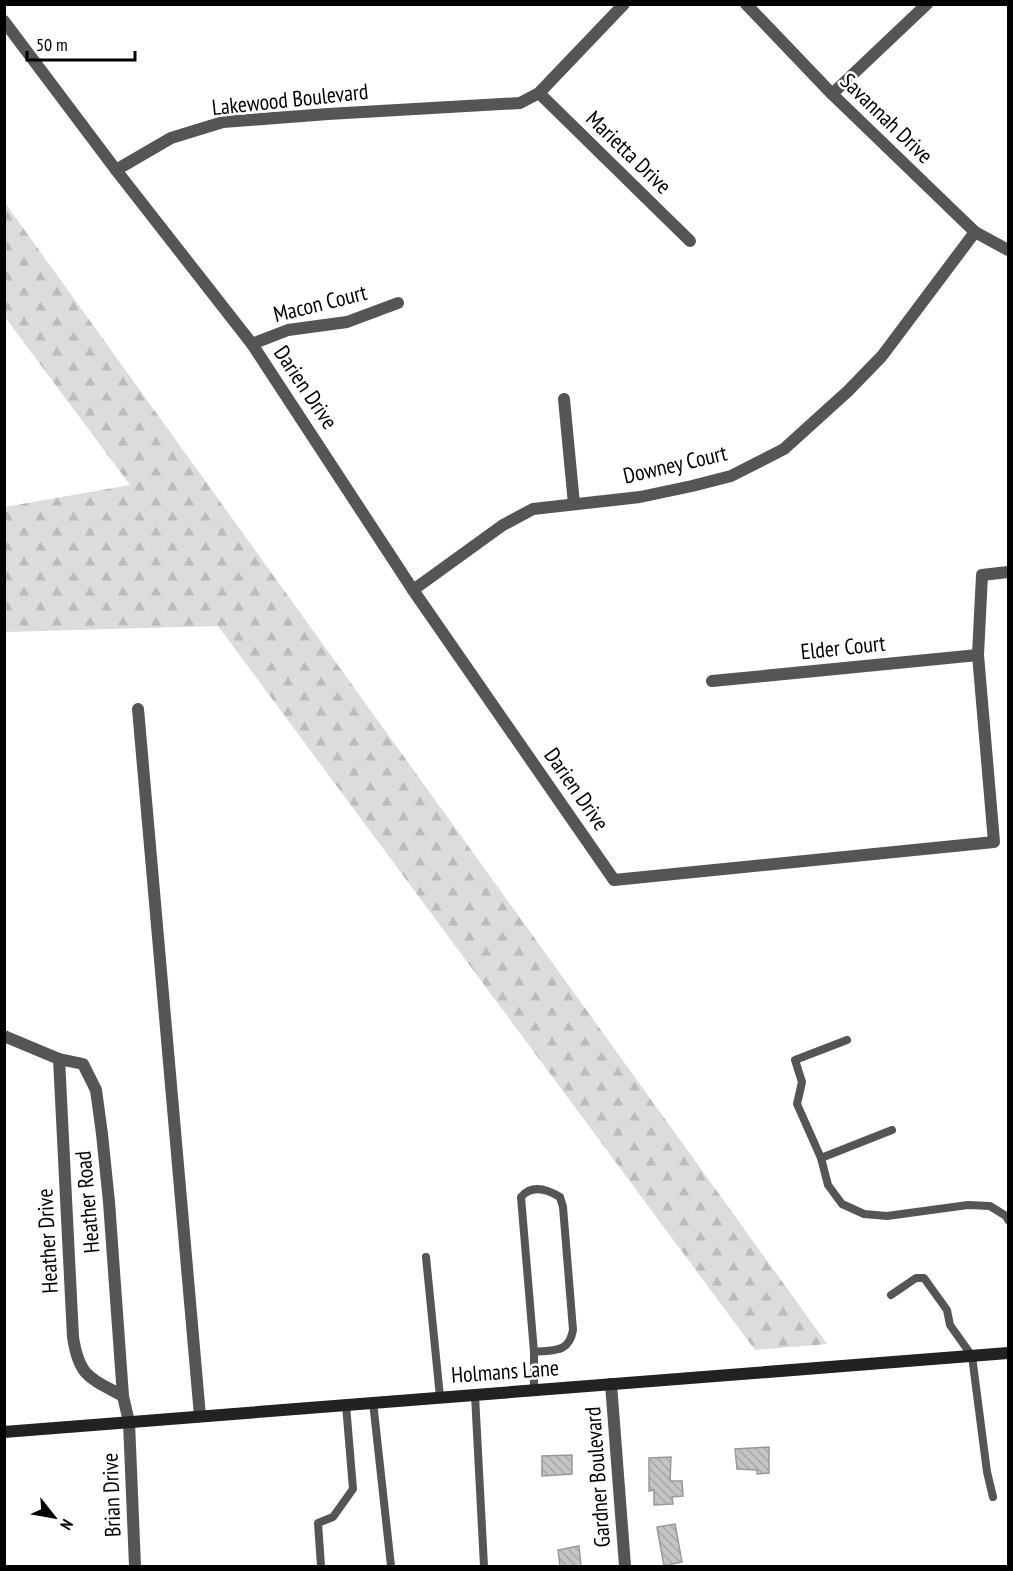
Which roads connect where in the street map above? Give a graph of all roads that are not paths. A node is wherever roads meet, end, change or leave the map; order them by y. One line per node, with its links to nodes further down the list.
1 (624, 4): 5 (street, Lakewood Boulevard)
2 (746, 4): 6 (street, Savannah Drive)
3 (927, 4): 6 (street)
4 (4, 21): 7 (street)
5 (539, 93): 7 (street, Lakewood Boulevard); 9 (street, Marietta Drive)
6 (832, 94): 8 (street, Savannah Drive)
7 (116, 170): 12 (street, Darien Drive)
8 (975, 232): 10 (street, Savannah Drive); 14 (street, Downey Court)
9 (690, 241)
10 (1008, 250)
11 (398, 303): 12 (street, Macon Court)
12 (252, 344): 16 (street, Darien Drive)
13 (564, 399): 14 (street)
14 (574, 504): 16 (street, Downey Court)
15 (1008, 572): 17 (street, Darien Drive)
16 (413, 590): 17 (street, Darien Drive)
17 (978, 655): 18 (street, Elder Court)
18 (712, 681)
19 (138, 710): 38 (street)
20 (4, 1036): 22 (street, Heather Road)
21 (847, 1040): 24 (lane)
22 (59, 1059): 34 (street, Heather Road); 34 (street, Heather Drive)
23 (892, 1130): 24 (lane)
24 (821, 1158): 25 (lane)
25 (1008, 1220)
26 (426, 1257): 35 (lane)
27 (891, 1295): 30 (lane)
28 (534, 1352): 28 (lane); 32 (lane)
29 (1008, 1353): 30 (main road, Holmans Lane)
30 (972, 1356): 31 (main road, Holmans Lane); 41 (lane)
31 (611, 1384): 32 (main road, Holmans Lane); 46 (street, Gardner Boulevard)
32 (534, 1390): 33 (main road, Holmans Lane)
33 (475, 1395): 35 (main road, Holmans Lane); 45 (lane)
34 (123, 1396): 39 (street, Heather Road)
35 (440, 1397): 36 (main road, Holmans Lane)
36 (374, 1402): 37 (main road, Holmans Lane); 44 (lane)
37 (346, 1405): 38 (main road, Holmans Lane); 43 (lane)
38 (200, 1416): 39 (main road, Holmans Lane)
39 (129, 1422): 40 (main road, Holmans Lane); 42 (street, Brian Drive)
40 (4, 1432)
41 (993, 1497)
42 (135, 1566)
43 (321, 1566)
44 (391, 1566)
45 (484, 1566)
46 (626, 1566)

